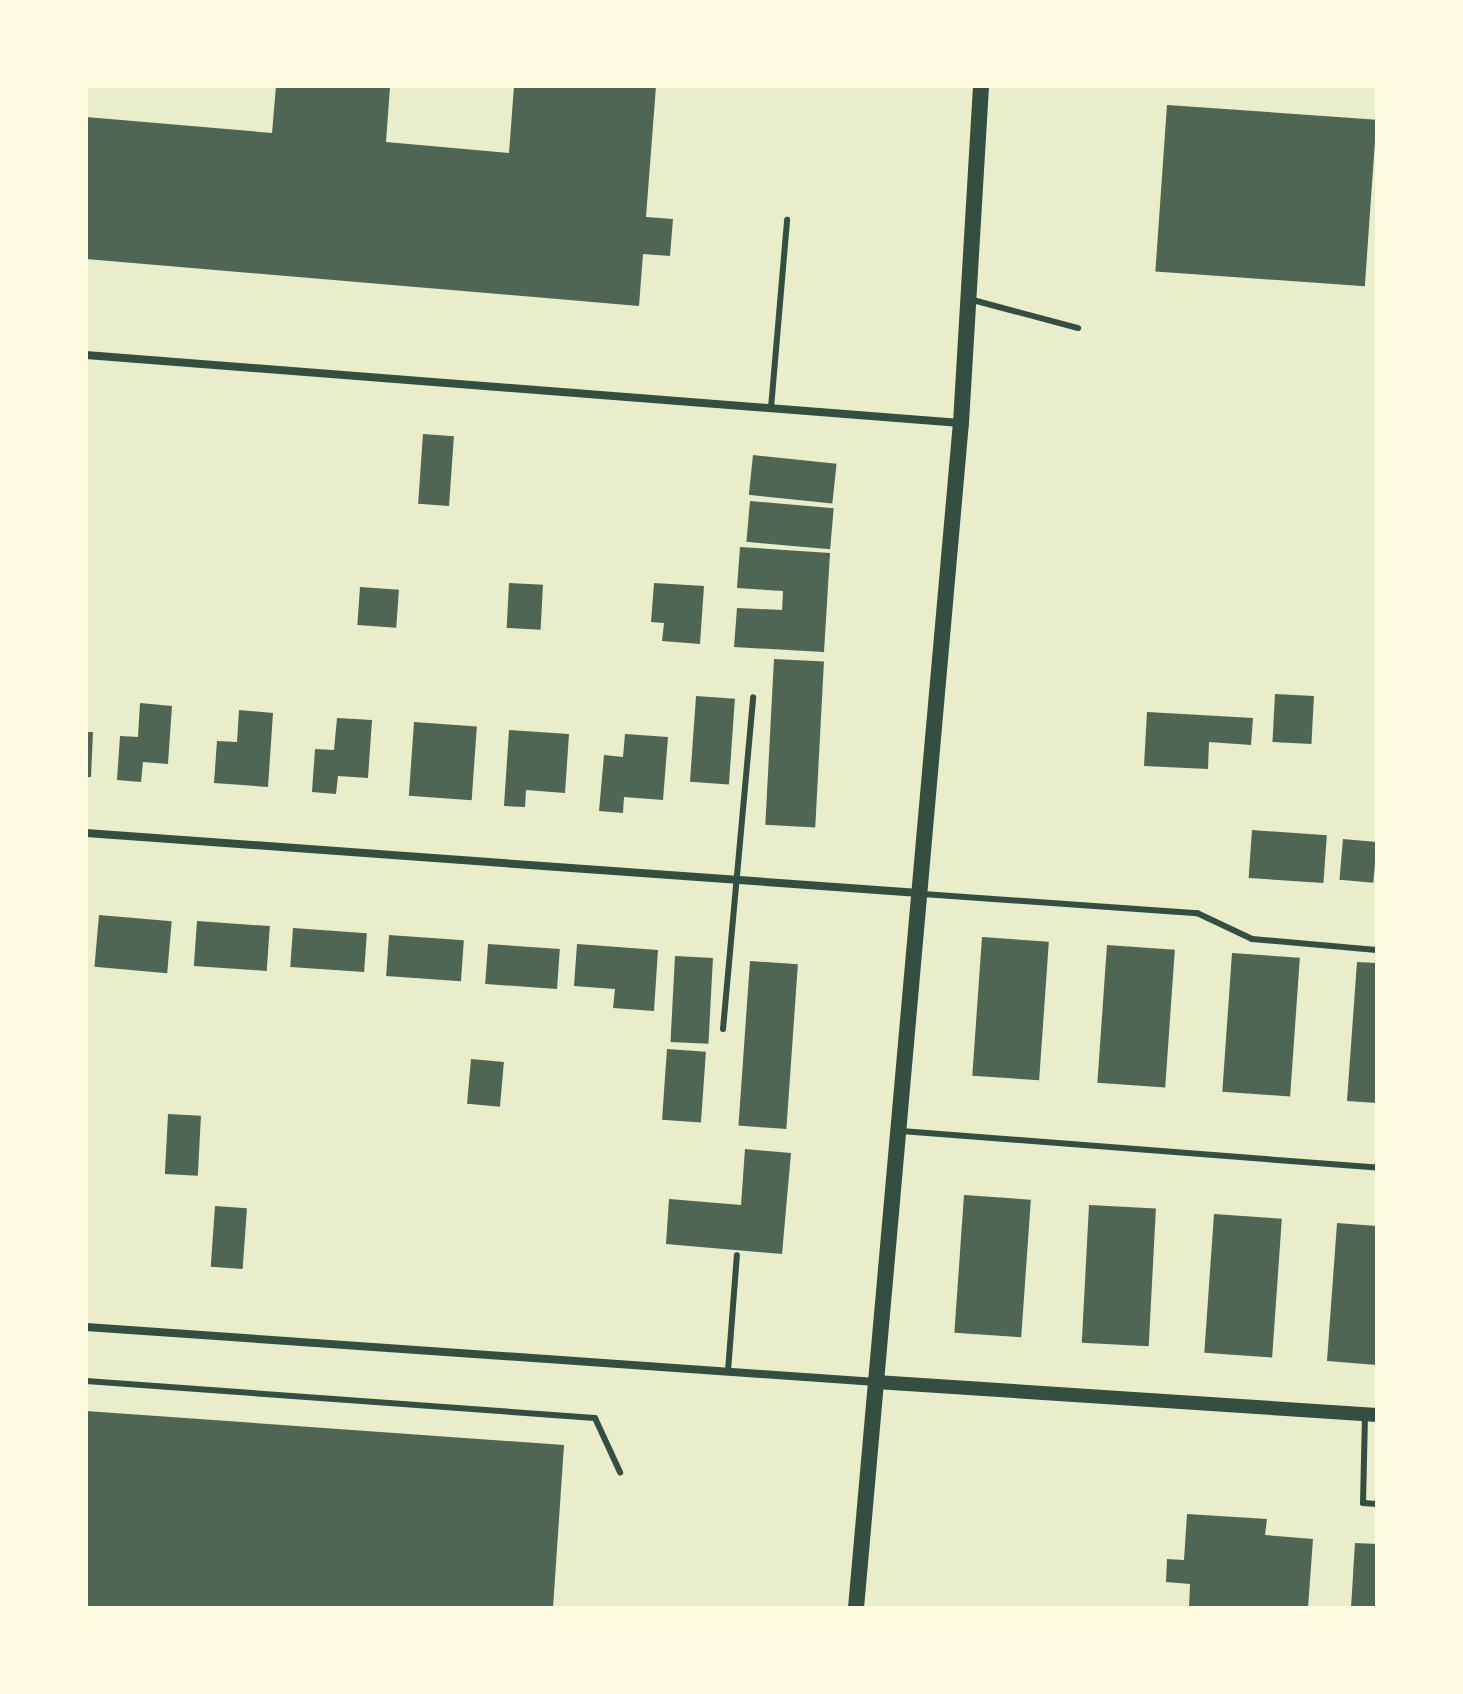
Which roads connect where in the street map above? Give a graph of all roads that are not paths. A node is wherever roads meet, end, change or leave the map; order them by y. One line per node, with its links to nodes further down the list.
1 (981, 86): 3 (main road)
2 (787, 220): 6 (lane)
3 (969, 299): 4 (lane); 7 (main road)
4 (1078, 328)
5 (86, 355): 6 (street)
6 (771, 408): 7 (street)
7 (961, 423): 11 (main road)
8 (753, 697): 10 (lane)
9 (86, 833): 10 (street)
10 (736, 880): 11 (street); 13 (lane)
11 (919, 893): 12 (lane); 14 (main road)
12 (1377, 950)
13 (723, 1029)
14 (898, 1131): 15 (lane); 20 (main road)
15 (1377, 1168)
16 (737, 1255): 18 (lane)
17 (86, 1327): 18 (street)
18 (728, 1371): 20 (street)
19 (86, 1381): 22 (lane)
20 (876, 1382): 21 (street); 24 (main road)
21 (1371, 1415): 23 (lane)
22 (620, 1472)
23 (1377, 1504)
24 (856, 1608)

